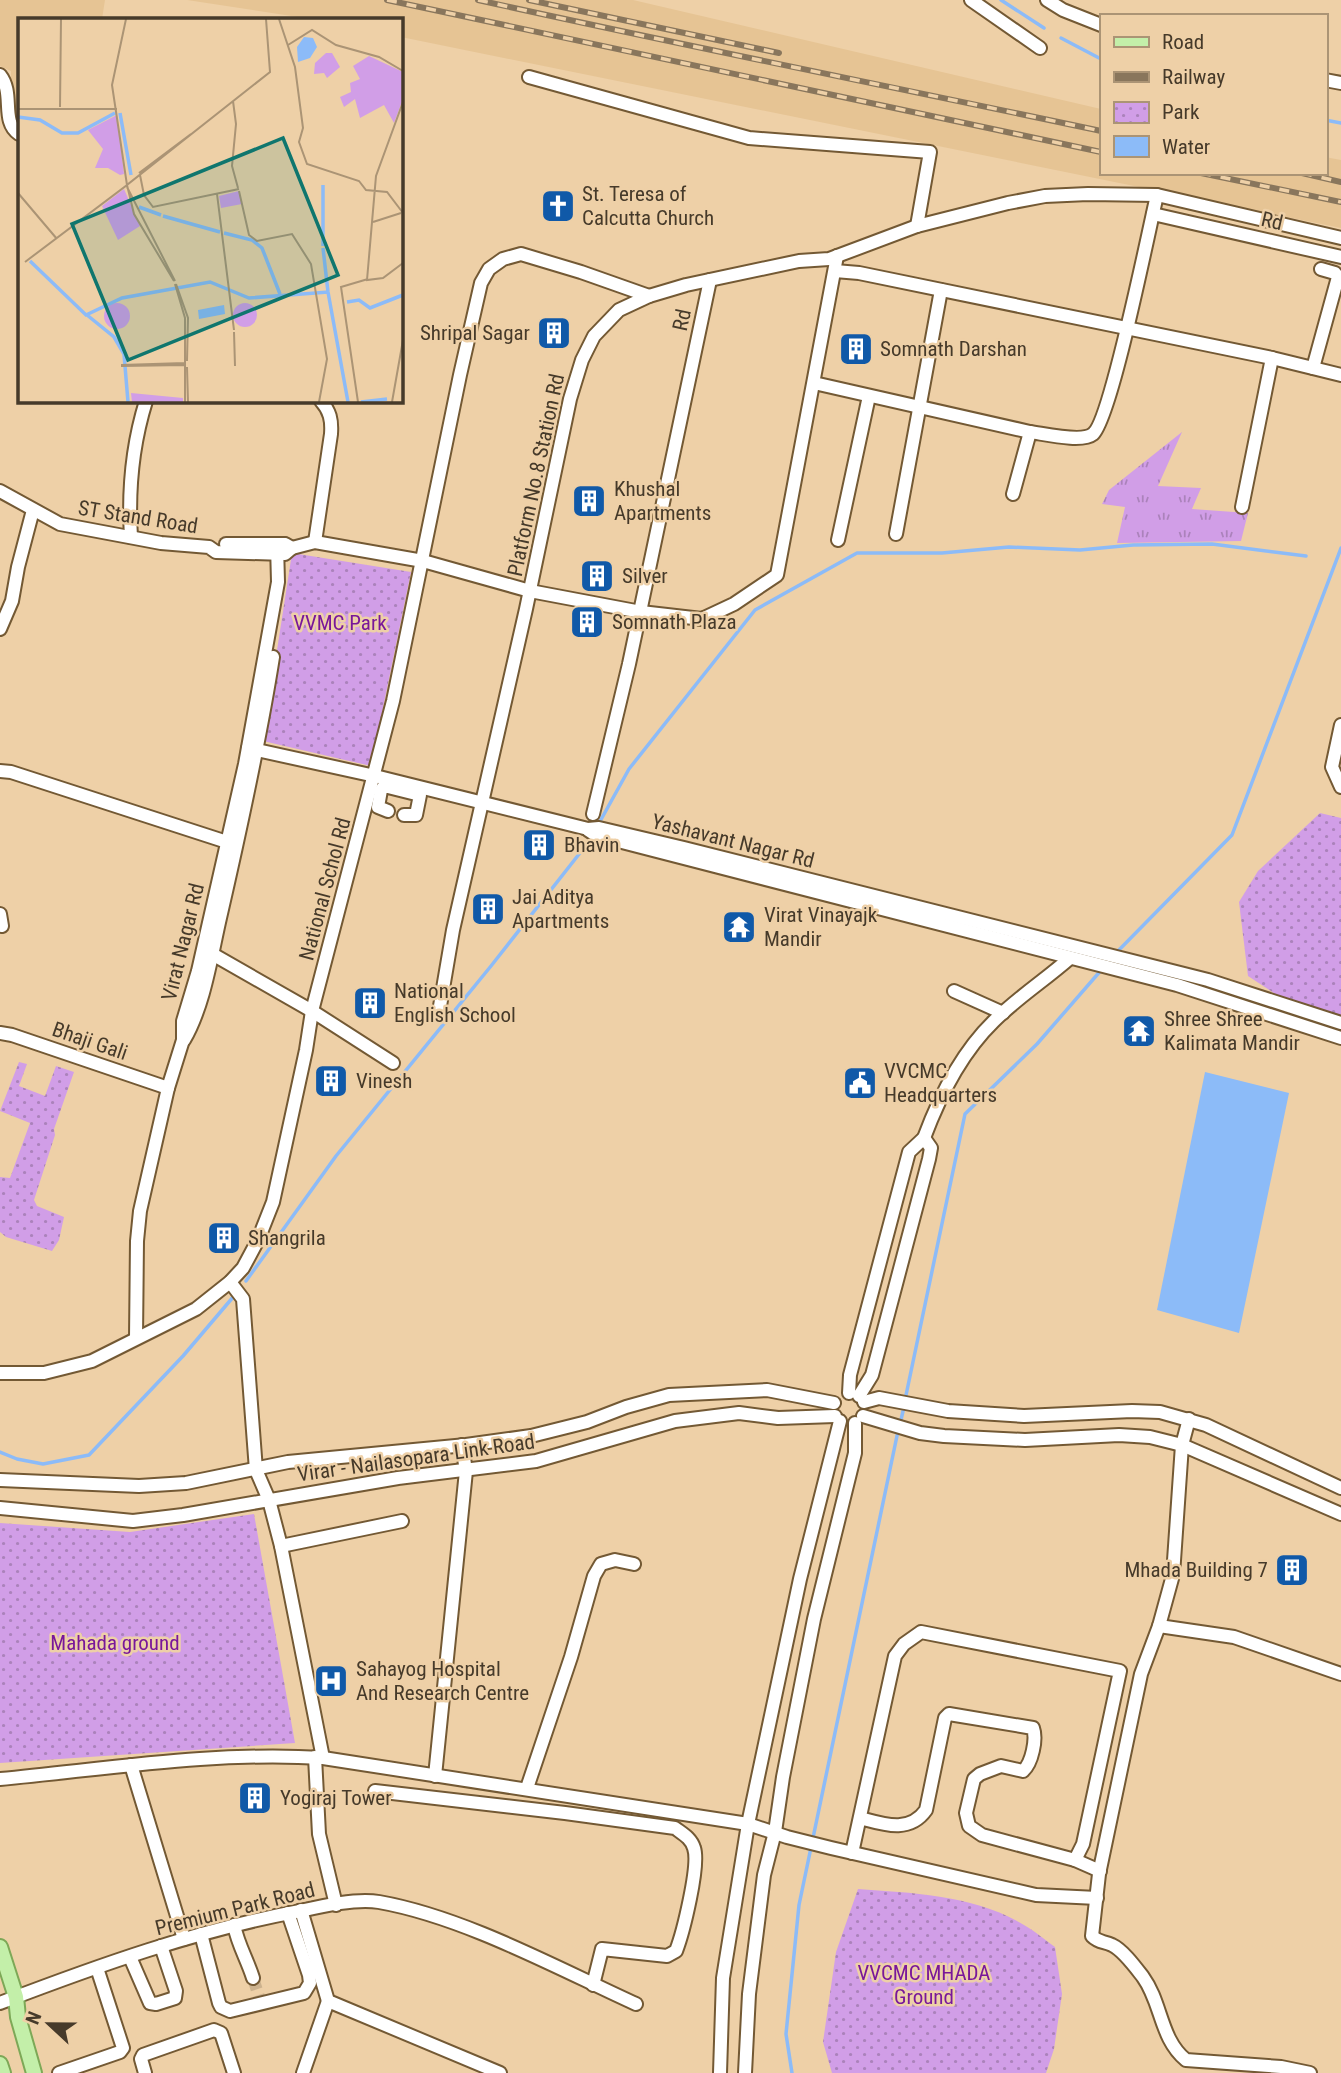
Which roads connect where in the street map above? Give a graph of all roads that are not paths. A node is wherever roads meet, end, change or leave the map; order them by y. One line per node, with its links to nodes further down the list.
1 (971, 0): 4 (street)
2 (1047, 0): 3 (street)
3 (1100, 25)
4 (1040, 48)
5 (0, 75): 7 (street)
6 (530, 77): 10 (street)
7 (18, 133)
8 (1157, 195): 9 (street); 10 (street); 11 (street)
9 (1153, 214): 13 (street, Rd); 19 (street)
10 (917, 226): 12 (street)
11 (1341, 237)
12 (837, 256): 15 (street); 16 (street)
13 (1341, 257)
14 (1321, 269): 21 (street)
15 (835, 271): 17 (street); 23 (street)
16 (710, 280): 18 (street, Platform No.8 Station Rd); 40 (street, Rd)
17 (941, 290): 19 (street); 27 (street)
18 (649, 296): 38 (street, National Schol Rd); 39 (street, Platform No.8 Station Rd)
19 (1127, 329): 20 (street); 28 (street)
20 (1272, 358): 21 (street); 31 (street)
21 (1313, 368): 22 (street)
22 (1341, 374)
23 (814, 383): 24 (street); 40 (street)
24 (869, 396): 27 (street); 35 (street)
25 (146, 402): 34 (street)
26 (322, 402): 36 (street)
27 (918, 406): 28 (street); 33 (street)
28 (1030, 432): 30 (street)
29 (0, 491): 32 (street, ST Stand Road)
30 (1013, 494)
31 (1242, 507)
32 (33, 510): 34 (street, ST Stand Road); 41 (street)
33 (896, 534)
34 (131, 537): 37 (street, ST Stand Road)
35 (838, 540)
36 (315, 542): 37 (street, ST Stand Road); 38 (street)
37 (283, 549): 43 (street, Virat Nagar Rd)
38 (423, 561): 39 (street); 45 (street, National Schol Rd)
39 (530, 591): 40 (street); 47 (street, Platform No.8 Station Rd)
40 (640, 611): 49 (street, Rd)
41 (0, 629)
42 (1341, 725): 46 (street)
43 (253, 749): 45 (street, Yashavant Nagar Rd); 52 (street, Virat Nagar Rd); 53 (street)
44 (0, 771): 52 (street)
45 (381, 780): 47 (street, Yashavant Nagar Rd); 48 (street); 50 (street); 59 (street, National Schol Rd)
46 (1341, 787)
47 (481, 804): 51 (street, Yashavant Nagar Rd); 58 (street, Platform No.8 Station Rd)
48 (388, 811)
49 (593, 814)
50 (404, 815)
51 (588, 829): 54 (street, Yashavant Nagar Rd); 55 (street)
52 (228, 842): 53 (street, Virat Nagar Rd)
53 (208, 951): 59 (street); 65 (street)
54 (1091, 957): 55 (street); 56 (street, Yashavant Nagar Rd)
55 (1070, 958): 60 (street)
56 (1206, 986): 61 (street); 63 (street)
57 (954, 991): 60 (street)
58 (440, 1006)
59 (312, 1011): 64 (street); 67 (street, National Schol Rd)
60 (1003, 1013): 66 (street)
61 (1341, 1023)
62 (0, 1033): 65 (street, Bhaji Gali)
63 (1341, 1038)
64 (393, 1063)
65 (167, 1088): 68 (street)
66 (924, 1138): 70 (street); 70 (street)
67 (231, 1284): 68 (street, National Schol Rd); 78 (street)
68 (136, 1338): 69 (street, National Schol Rd)
69 (0, 1373)
70 (857, 1397): 71 (street); 72 (street); 73 (street)
71 (948, 1411): 74 (street); 75 (street)
72 (836, 1413): 73 (street); 76 (street, Virar - Nailasopara Link Road); 79 (street, Virar - Nailasopara Link Road); 99 (street)
73 (859, 1419): 75 (street); 100 (street)
74 (1189, 1419): 77 (street); 81 (street)
75 (944, 1436): 77 (street)
76 (462, 1445): 78 (street, Virar - Nailasopara Link Road); 79 (street)
77 (1182, 1445): 84 (street); 88 (street)
78 (256, 1470): 80 (street, Virar - Nailasopara Link Road); 82 (street)
79 (466, 1471): 82 (street, Virar - Nailasopara Link Road); 94 (street)
80 (0, 1480)
81 (1341, 1489): 84 (street)
82 (269, 1500): 83 (street, Virar - Nailasopara Link Road); 86 (street)
83 (0, 1508)
84 (1337, 1512)
85 (402, 1521): 86 (street)
86 (281, 1546): 92 (street)
87 (634, 1564): 96 (street)
88 (1159, 1626): 90 (street); 91 (street)
89 (1120, 1671): 90 (street); 98 (street); 102 (street)
90 (1141, 1674): 103 (street)
91 (1341, 1674)
92 (319, 1757): 93 (street); 94 (street); 105 (street)
93 (131, 1765): 95 (street); 109 (street)
94 (435, 1776): 96 (street)
95 (0, 1779)
96 (527, 1788): 99 (street)
97 (375, 1791): 115 (street)
98 (860, 1818): 101 (street); 102 (street)
99 (748, 1824): 100 (street); 130 (street)
100 (781, 1834): 101 (street); 131 (street)
101 (852, 1853): 104 (street)
102 (1075, 1860): 103 (street)
103 (1100, 1871): 104 (street)
104 (1097, 1898): 132 (street)
105 (336, 1905): 106 (street, Premium Park Road); 115 (street, Premium Park Road)
106 (293, 1913): 107 (street, Premium Park Road); 108 (street); 117 (street)
107 (234, 1927): 108 (street, Premium Park Road); 114 (street)
108 (202, 1938): 109 (street, Premium Park Road)
109 (184, 1939): 110 (street, Premium Park Road)
110 (161, 1946): 112 (street, Premium Park Road); 112 (street)
111 (0, 1947): 116 (main road)
112 (130, 1957): 113 (street, Premium Park Road)
113 (97, 1969): 116 (street, Premium Park Road); 124 (street)
114 (253, 1978)
115 (593, 1985): 119 (street, Premium Park Road)
116 (16, 1997): 118 (street, Premium Park Road); 123 (main road)
117 (328, 2001): 128 (street); 129 (street)
118 (0, 2003)
119 (636, 2004)
120 (228, 2032): 127 (street)
121 (0, 2064): 122 (main road)
122 (3, 2073)
123 (34, 2073)
124 (59, 2073)
125 (145, 2073): 126 (street)
126 (234, 2073)
127 (241, 2073)
128 (303, 2073)
129 (500, 2073)
130 (720, 2073)
131 (745, 2073)
132 (1310, 2073)

